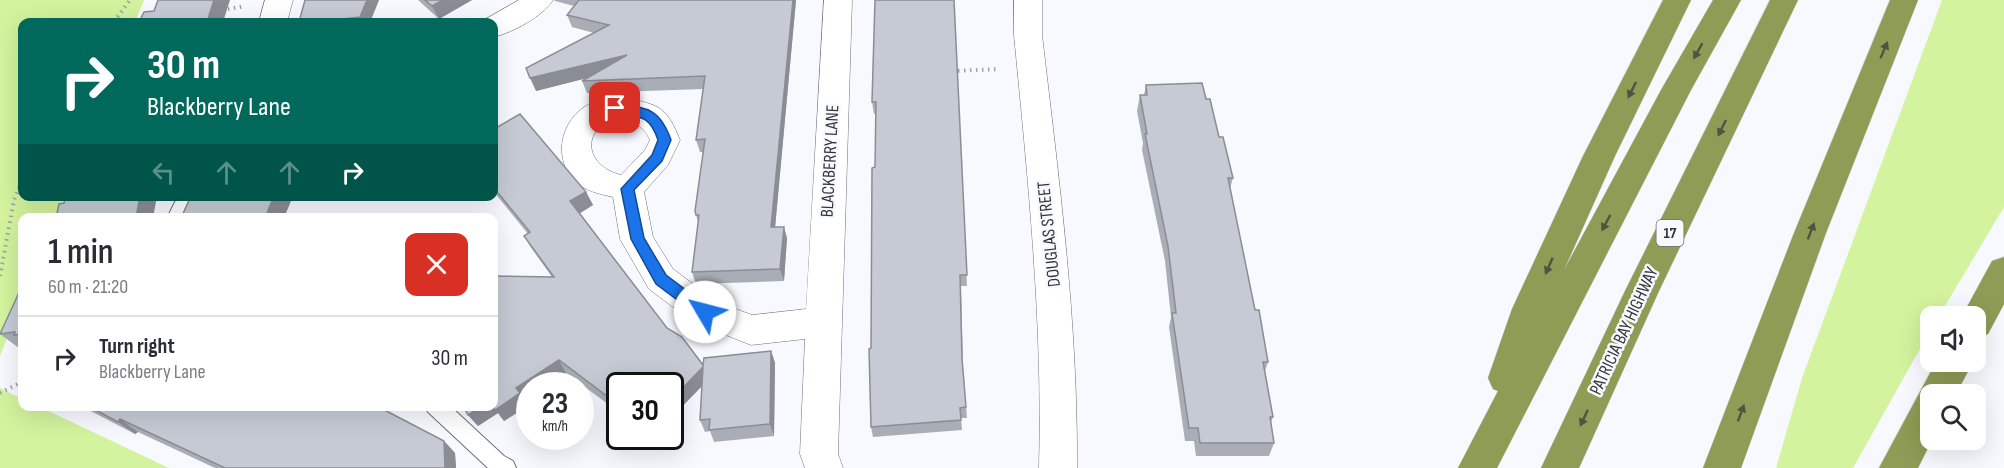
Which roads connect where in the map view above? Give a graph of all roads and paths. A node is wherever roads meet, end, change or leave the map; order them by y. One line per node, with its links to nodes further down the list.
1 (130, 0): 11 (path)
2 (279, 0): 10 (path); 12 (street)
3 (539, 0): 13 (street)
4 (838, 0): 21 (street, BLACKBERRY LANE)
5 (1028, 0): 14 (street, DOUGLAS STREET)
6 (1677, 0): 29 (highway, one-way to 29)
7 (1727, 0): 29 (highway, one-way to 29)
8 (1784, 0): 30 (highway, PATRICIA BAY HIGHWAY / 17, one-way to 30)
9 (1904, 0): 31 (highway, one-way to 9)
10 (213, 11)
11 (117, 18)
12 (274, 18)
13 (498, 25)
14 (1032, 68): 15 (path); 28 (street, DOUGLAS STREET)
15 (951, 71)
16 (627, 189): 21 (street)
17 (18, 190): 19 (path)
18 (2004, 271): 20 (highway)
19 (0, 276)
20 (1986, 306)
21 (823, 322): 27 (street, BLACKBERRY LANE)
22 (18, 384): 23 (path)
23 (0, 393)
24 (440, 411): 26 (lane)
25 (1920, 426): 32 (highway)
26 (507, 468)
27 (824, 468)
28 (1058, 468)
29 (1476, 468)
30 (1560, 468)
31 (1722, 468)
32 (1898, 468)

